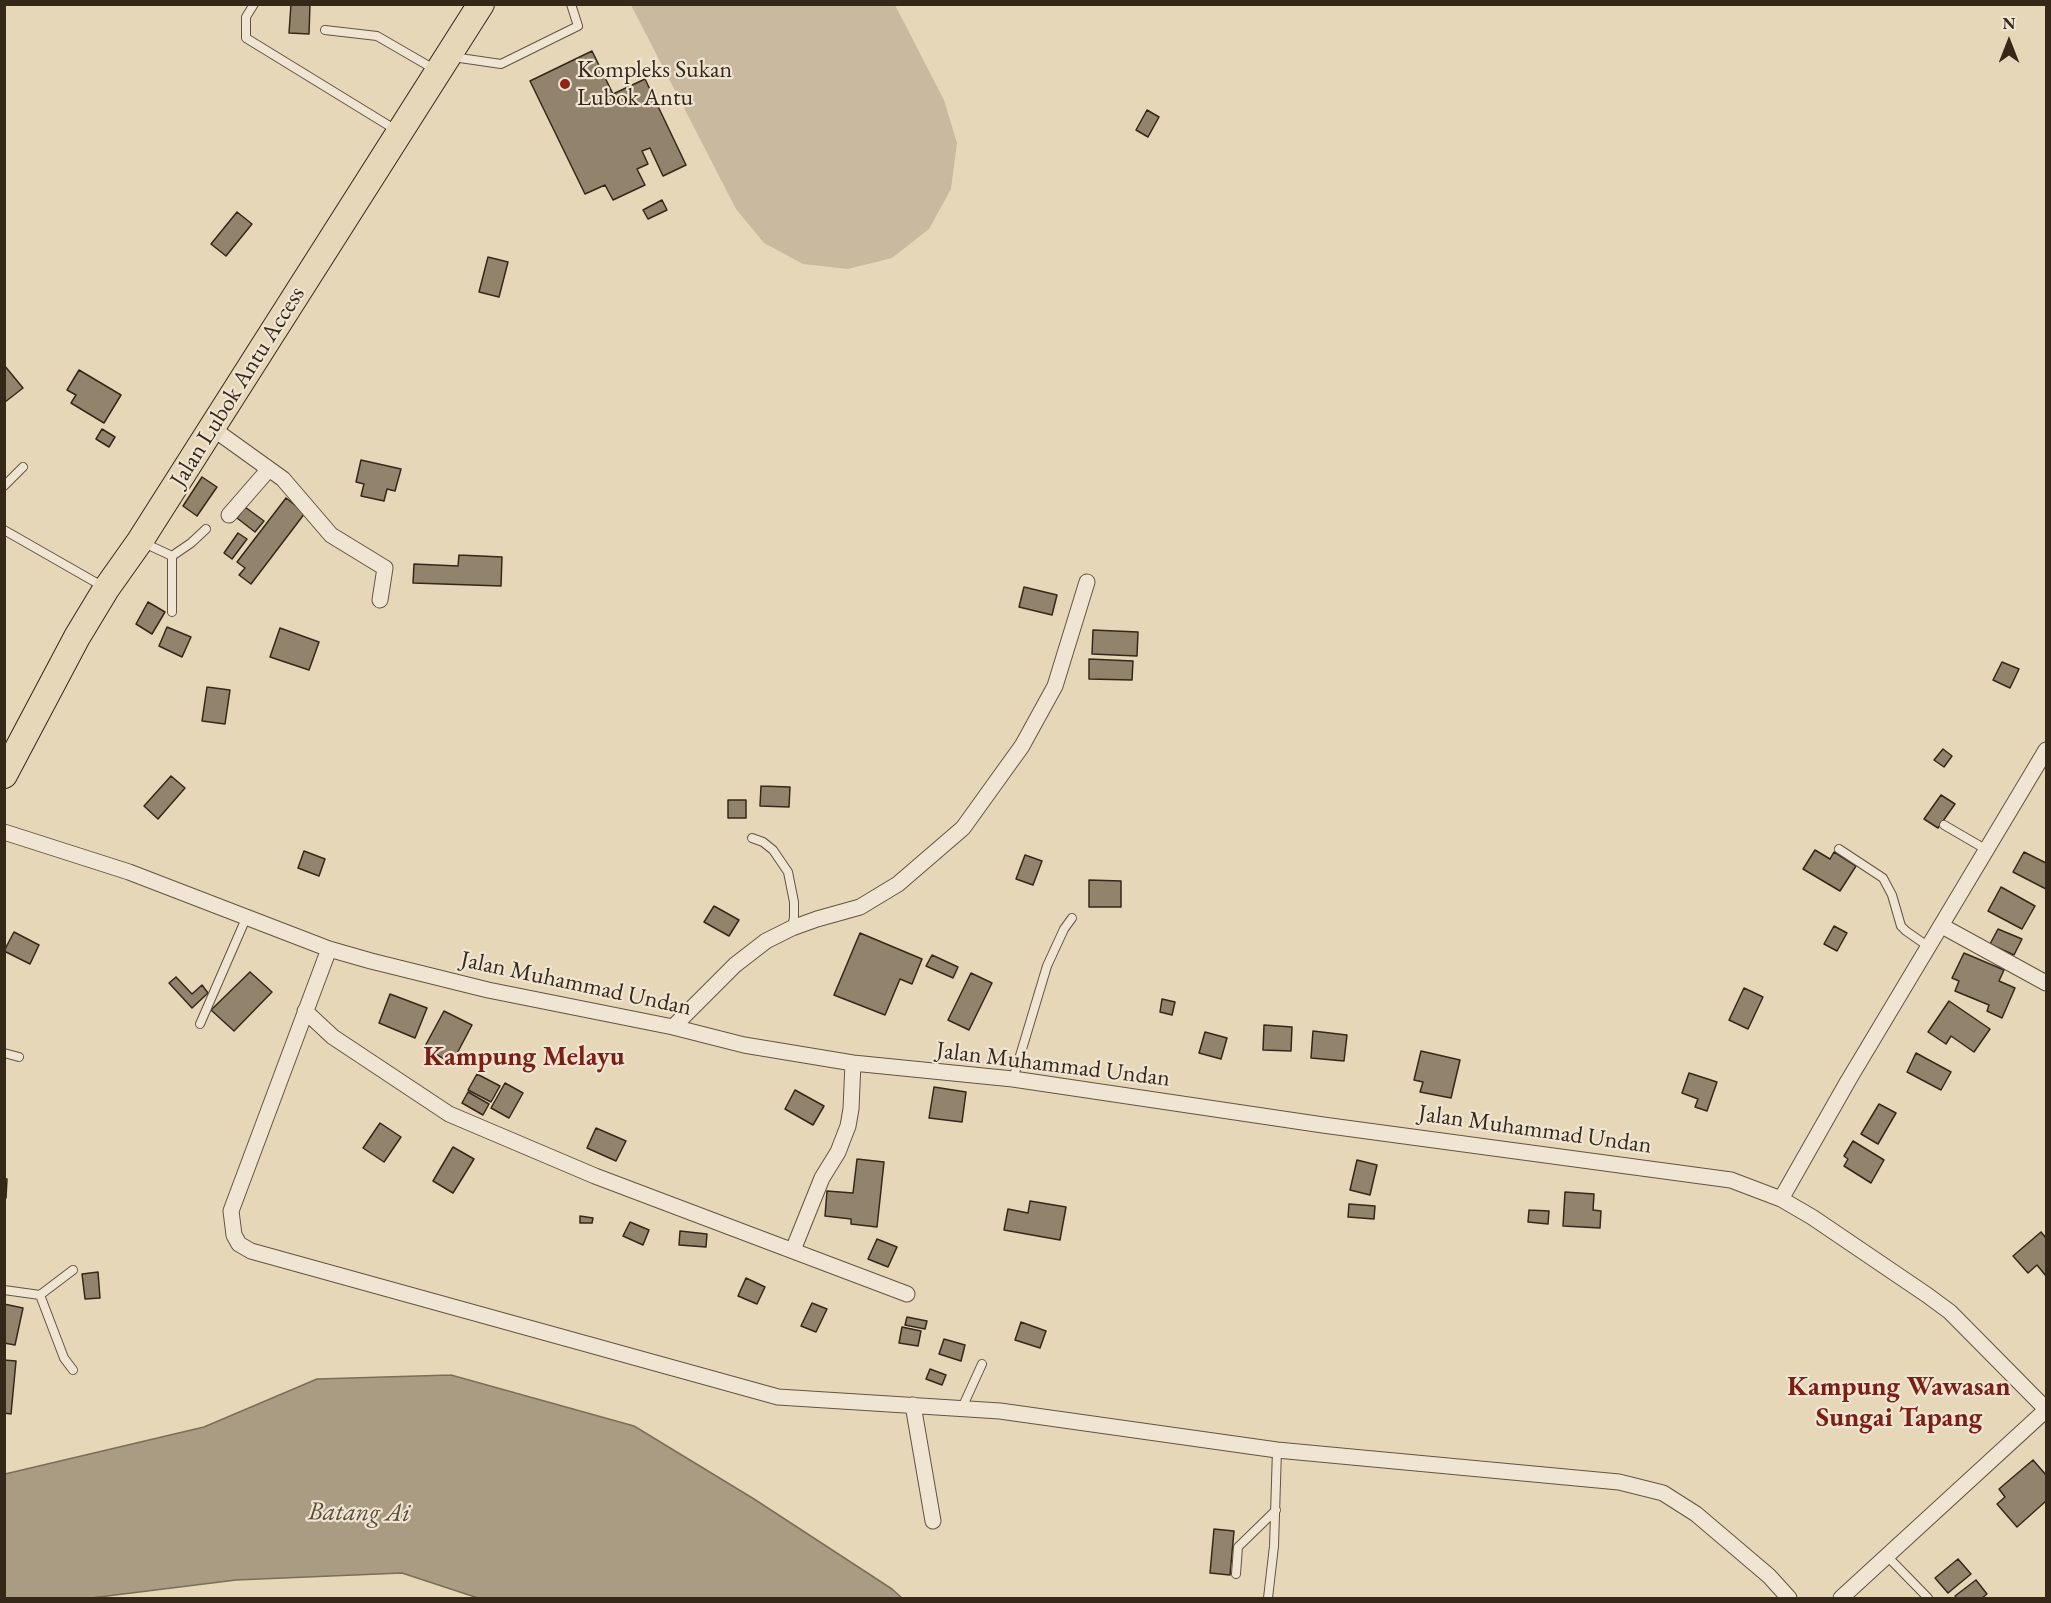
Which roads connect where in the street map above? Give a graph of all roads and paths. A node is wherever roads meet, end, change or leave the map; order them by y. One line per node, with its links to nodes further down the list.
1 (254, 4): 6 (lane)
2 (482, 4): 5 (main road, Jalan Lubok Antu Access)
3 (571, 4): 5 (lane)
4 (325, 30): 5 (lane)
5 (444, 64): 6 (main road, Jalan Lubok Antu Access)
6 (400, 132): 7 (main road, Jalan Lubok Antu Access)
7 (212, 428): 9 (street); 14 (main road, Jalan Lubok Antu Access)
8 (23, 466): 10 (lane)
9 (269, 469): 11 (street); 18 (street)
10 (4, 486)
11 (229, 515)
12 (206, 529): 15 (lane)
13 (4, 530): 17 (lane)
14 (140, 541): 15 (lane); 17 (main road, Jalan Lubok Antu Access)
15 (172, 556): 19 (lane)
16 (1087, 582): 31 (street)
17 (106, 589): 22 (main road, Jalan Lubok Antu Access)
18 (380, 600)
19 (172, 612)
20 (2046, 750): 21 (street)
21 (2041, 770): 27 (street)
22 (4, 775)
23 (1944, 825): 27 (lane)
24 (4, 832): 28 (street, Jalan Muhammad Undan)
25 (752, 838): 31 (lane)
26 (1839, 849): 32 (lane)
27 (1987, 850): 30 (street)
28 (247, 916): 33 (street, Jalan Muhammad Undan); 36 (lane)
29 (1072, 918): 41 (lane)
30 (1942, 926): 32 (street); 34 (street)
31 (792, 928): 37 (street)
32 (1930, 947): 42 (street)
33 (329, 949): 35 (street); 37 (street, Jalan Muhammad Undan)
34 (2046, 983)
35 (305, 1011): 43 (street); 50 (street)
36 (200, 1024)
37 (673, 1027): 40 (street, Jalan Muhammad Undan)
38 (4, 1053): 39 (lane)
39 (20, 1058)
40 (853, 1063): 41 (street, Jalan Muhammad Undan); 43 (street)
41 (1013, 1079): 42 (street, Jalan Muhammad Undan)
42 (1782, 1199): 52 (street, Jalan Muhammad Undan)
43 (794, 1250): 46 (street)
44 (73, 1270): 47 (lane)
45 (4, 1290): 47 (lane)
46 (907, 1294)
47 (40, 1295): 49 (lane)
48 (982, 1364): 51 (lane)
49 (73, 1370)
50 (914, 1405): 51 (street); 55 (street)
51 (962, 1408): 53 (street)
52 (2046, 1409): 56 (street)
53 (1277, 1450): 54 (lane); 59 (street)
54 (1276, 1509): 57 (lane); 58 (lane)
55 (933, 1521)
56 (1887, 1557): 60 (street); 61 (lane)
57 (1236, 1574)
58 (1268, 1599)
59 (1789, 1599)
60 (1841, 1599)
61 (1928, 1599)

